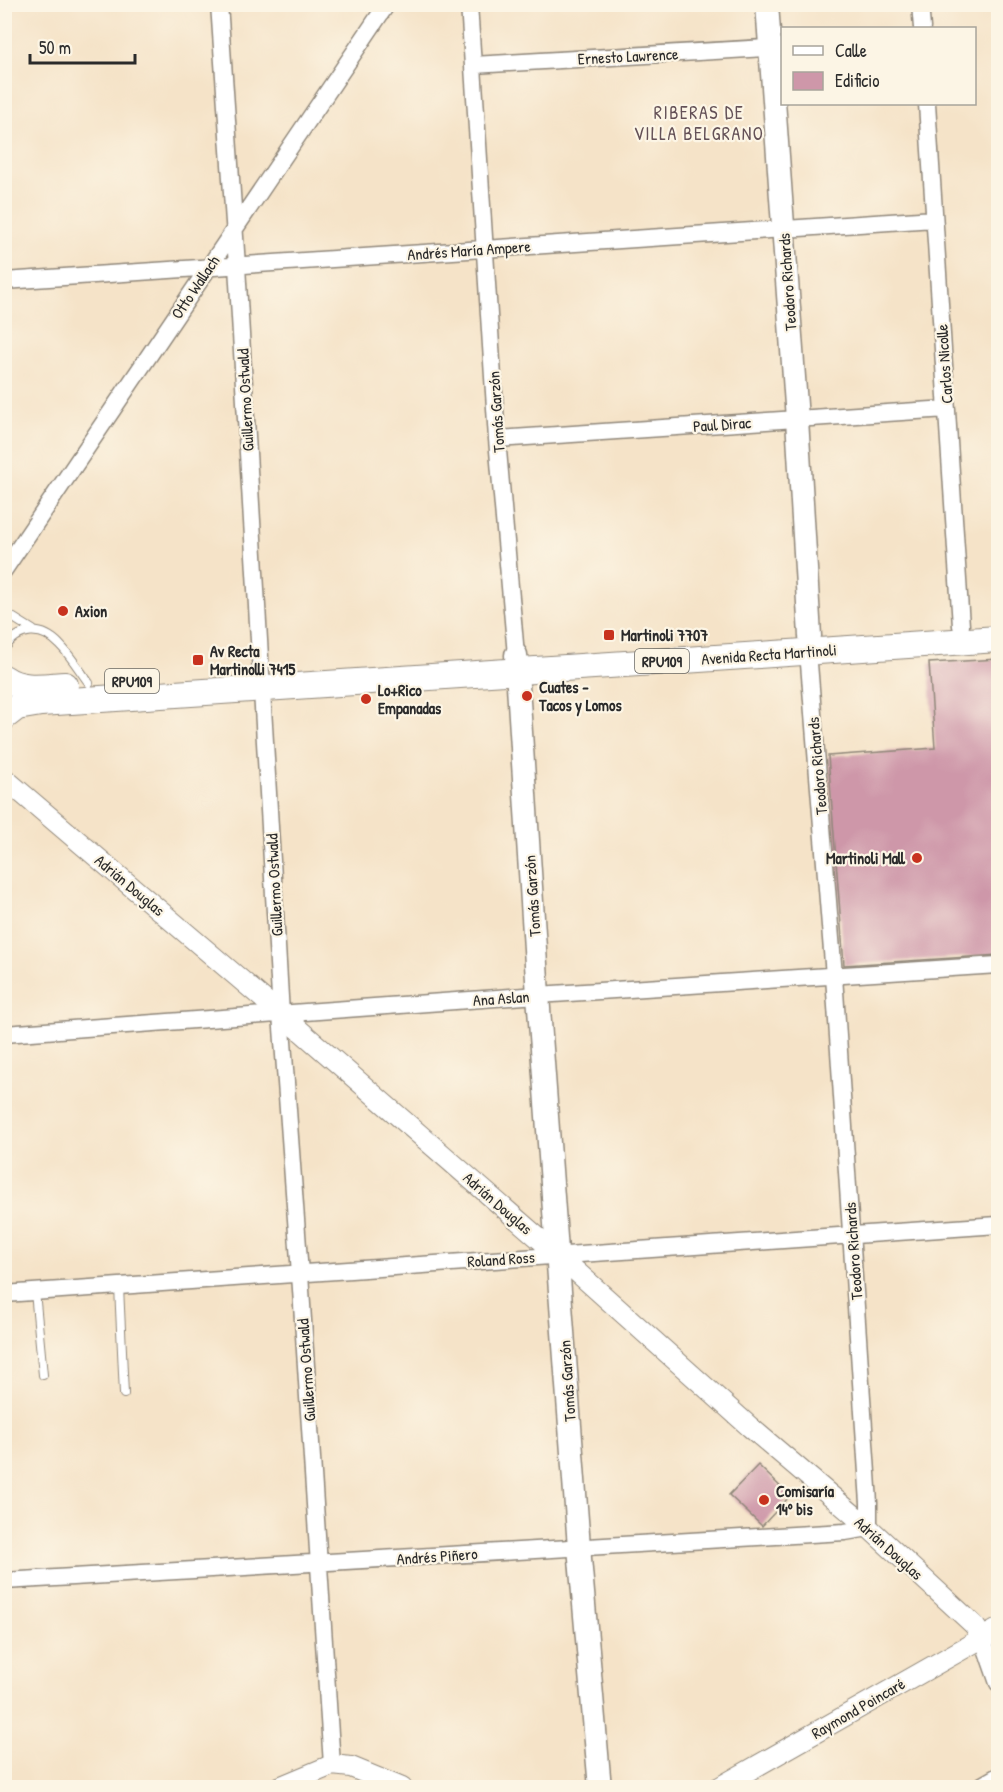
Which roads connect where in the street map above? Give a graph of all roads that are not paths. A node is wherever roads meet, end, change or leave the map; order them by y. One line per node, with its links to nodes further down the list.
1 (219, 4): 11 (street, Guillermo Ostwald)
2 (387, 4): 11 (street, Otto Wallach)
3 (469, 4): 8 (street, Tomás Garzón)
4 (767, 4): 7 (main road, Teodoro Richards)
5 (920, 4): 6 (street)
6 (922, 27)
7 (776, 47): 8 (street, Ernesto Lawrence); 12 (main road, Teodoro Richards)
8 (473, 65): 13 (street, Tomás Garzón)
9 (927, 105): 10 (street, Carlos Nicolle)
10 (934, 219): 12 (street, Andrés María Ampere); 17 (street, Carlos Nicolle)
11 (234, 228): 14 (street, Guillermo Ostwald); 15 (street, Otto Wallach)
12 (784, 229): 13 (street, Andrés María Ampere); 18 (main road, Teodoro Richards)
13 (485, 249): 14 (street, Andrés María Ampere); 19 (street, Tomás Garzón)
14 (237, 266): 15 (street, Andrés María Ampere); 30 (street, Guillermo Ostwald)
15 (208, 268): 16 (street, Andrés María Ampere); 20 (street, Otto Wallach)
16 (4, 281)
17 (947, 409): 18 (street, Paul Dirac); 23 (street, Carlos Nicolle)
18 (797, 419): 19 (street, Paul Dirac); 26 (main road, Teodoro Richards)
19 (497, 439): 28 (street, Tomás Garzón)
20 (4, 570)
21 (4, 612): 24 (lane)
22 (999, 623): 23 (main road, Avenida Recta Martinoli / RPU109)
23 (961, 626): 26 (main road, Avenida Recta Martinoli / RPU109)
24 (33, 630): 27 (lane); 31 (lane)
25 (999, 639): 26 (main road, Avenida Recta Martinoli / RPU109)
26 (809, 643): 28 (main road, Avenida Recta Martinoli / RPU109); 36 (street, Teodoro Richards)
27 (4, 649)
28 (517, 663): 30 (main road, Avenida Recta Martinoli / RPU109); 37 (main road, Tomás Garzón)
29 (4, 678): 31 (main road, Avenida Recta Martinoli / RPU109)
30 (262, 681): 31 (main road, Avenida Recta Martinoli / RPU109); 33 (main road, Avenida Recta Martinoli / RPU109); 38 (street, Guillermo Ostwald)
31 (89, 683)
32 (4, 684): 33 (main road, RPU109)
33 (4, 715)
34 (4, 778): 38 (street, Adrián Douglas)
35 (999, 965): 36 (street, Ana Aslan)
36 (834, 976): 37 (street, Ana Aslan); 41 (street, Teodoro Richards)
37 (538, 995): 38 (street, Ana Aslan); 42 (main road, Tomás Garzón)
38 (281, 1014): 39 (street, Ana Aslan); 42 (street, Adrián Douglas); 43 (street, Guillermo Ostwald)
39 (4, 1034)
40 (999, 1225): 41 (street, Roland Ross)
41 (851, 1234): 42 (street, Roland Ross); 49 (street, Teodoro Richards)
42 (558, 1255): 43 (street, Roland Ross); 49 (street, Adrián Douglas); 50 (main road, Tomás Garzón)
43 (300, 1274): 44 (street, Roland Ross); 51 (street, Guillermo Ostwald)
44 (119, 1287): 45 (street, Roland Ross); 48 (lane)
45 (35, 1292): 46 (street, Roland Ross); 47 (lane)
46 (4, 1294)
47 (43, 1375)
48 (124, 1394)
49 (868, 1528): 50 (street, Andrés Piñero); 53 (street, Adrián Douglas)
50 (579, 1547): 51 (street, Andrés Piñero); 59 (main road, Tomás Garzón)
51 (318, 1563): 52 (street, Andrés Piñero); 55 (street, Guillermo Ostwald)
52 (4, 1581)
53 (990, 1633): 54 (street); 60 (street, Raymond Poincaré)
54 (999, 1683)
55 (332, 1765): 57 (street); 58 (street)
56 (999, 1776): 61 (street)
57 (277, 1788)
58 (402, 1788)
59 (600, 1788)
60 (718, 1788)
61 (977, 1788)

